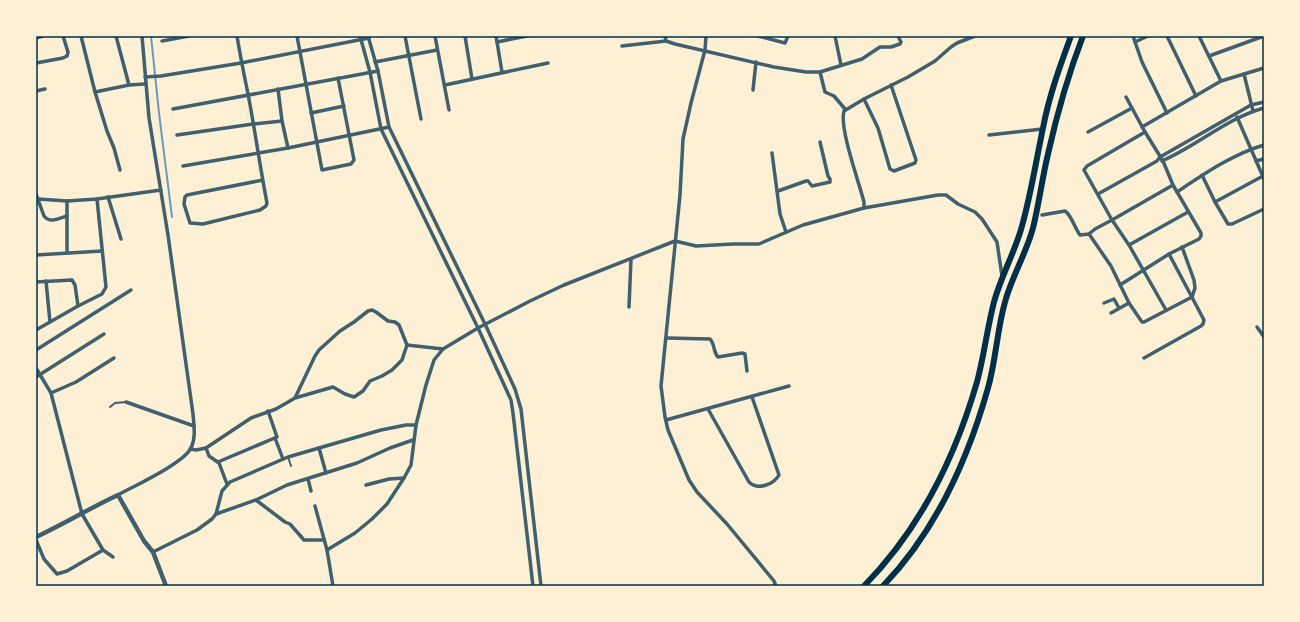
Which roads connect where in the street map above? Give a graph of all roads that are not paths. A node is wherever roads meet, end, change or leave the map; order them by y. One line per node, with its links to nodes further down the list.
1 (43, 36): 28 (street)
2 (63, 36): 43 (street)
3 (81, 36): 66 (street)
4 (116, 36): 58 (street)
5 (142, 36): 53 (street)
6 (189, 36): 31 (street)
7 (237, 36): 44 (street)
8 (297, 36): 38 (street)
9 (405, 36): 39 (street)
10 (435, 36): 36 (street)
11 (465, 36): 55 (street)
12 (496, 36): 33 (street)
13 (526, 36): 33 (street)
14 (666, 36): 32 (street)
15 (706, 36): 37 (street)
16 (758, 36): 17 (street)
17 (788, 36)
18 (835, 36): 46 (street)
19 (898, 36): 46 (street)
20 (975, 36): 61 (street)
21 (1071, 36): 89 (highway)
22 (1083, 36): 103 (highway)
23 (1133, 36): 34 (street)
24 (1148, 36): 34 (street)
25 (1167, 36): 68 (street)
26 (1199, 36): 40 (street)
27 (1264, 36): 40 (street)
28 (36, 37)
29 (368, 37): 30 (street); 41 (street)
30 (360, 38): 38 (street); 49 (street)
31 (162, 41)
32 (666, 41): 35 (street); 37 (street)
33 (497, 42): 50 (street)
34 (1135, 42): 80 (street)
35 (622, 46)
36 (437, 50): 39 (street); 60 (street)
37 (705, 50): 42 (street); 136 (street)
38 (300, 52): 44 (street); 59 (street)
39 (409, 55): 41 (street); 83 (street)
40 (1209, 56): 56 (street)
41 (375, 62): 48 (street)
42 (756, 62): 51 (street); 64 (street)
43 (36, 63)
44 (241, 63): 53 (street); 67 (street)
45 (548, 63): 50 (street)
46 (841, 65): 51 (street)
47 (1264, 68): 52 (street)
48 (378, 71): 49 (street); 86 (street)
49 (370, 72): 54 (street); 88 (street)
50 (502, 72): 55 (street)
51 (820, 72): 77 (street)
52 (1244, 74): 56 (street); 72 (street)
53 (145, 77): 57 (street)
54 (338, 78): 59 (street); 73 (street)
55 (472, 79): 60 (street)
56 (1221, 80): 68 (street)
57 (145, 84): 58 (street); 117 (street)
58 (129, 85): 66 (street)
59 (307, 85): 63 (street); 81 (street)
60 (445, 85): 78 (street)
61 (891, 85): 70 (street); 70 (street)
62 (45, 89): 65 (street)
63 (278, 89): 67 (street); 84 (street)
64 (753, 90)
65 (36, 91)
66 (95, 92): 112 (street)
67 (248, 94): 76 (street); 85 (street)
68 (1196, 96): 80 (street)
69 (1126, 97): 74 (street)
70 (864, 98): 77 (street)
71 (1264, 102): 72 (street)
72 (1251, 105): 79 (street); 82 (street)
73 (344, 106): 81 (street); 92 (street)
74 (1132, 108): 87 (street); 90 (street)
75 (1264, 108): 79 (street)
76 (173, 109)
77 (845, 109): 127 (street)
78 (449, 110)
79 (1253, 111): 82 (street)
80 (1167, 112): 87 (street)
81 (311, 113): 95 (street)
82 (1236, 116): 99 (street); 104 (street); 107 (street)
83 (421, 119)
84 (282, 121): 85 (street); 98 (street)
85 (253, 124): 93 (street); 100 (street)
86 (389, 127): 88 (street); 108 (street)
87 (1142, 127): 91 (street)
88 (381, 129): 92 (street); 111 (street)
89 (1042, 129): 94 (street); 101 (highway)
90 (1088, 132)
91 (1145, 132): 104 (street); 121 (street)
92 (350, 134): 95 (street); 95 (street)
93 (177, 135)
94 (989, 135)
95 (316, 142): 98 (street)
96 (820, 142): 118 (street)
97 (1264, 144): 99 (street)
98 (288, 148): 100 (street)
99 (1251, 149): 109 (street); 113 (street)
100 (258, 152): 110 (street); 115 (street)
101 (1038, 153): 103 (highway); 145 (highway)
102 (772, 154): 118 (street)
103 (1047, 155): 218 (highway)
104 (1160, 157): 106 (street); 107 (street)
105 (1264, 159): 109 (street)
106 (1157, 161): 107 (street); 121 (street)
107 (1163, 161): 116 (street)
108 (406, 162): 111 (street); 159 (street)
109 (1256, 162): 114 (street)
110 (183, 166)
111 (398, 166): 161 (street)
112 (120, 170)
113 (1202, 175): 119 (street); 126 (street)
114 (1263, 177): 126 (street)
115 (263, 180): 115 (street)
116 (1174, 185): 119 (street); 132 (street)
117 (161, 190): 122 (street); 184 (street)
118 (778, 191): 133 (street)
119 (1177, 192): 129 (street)
120 (36, 194): 123 (street)
121 (1098, 194): 132 (street)
122 (108, 197): 124 (street); 135 (street)
123 (38, 199): 125 (street); 131 (street)
124 (97, 200): 125 (street); 139 (street)
125 (67, 201): 131 (street)
126 (1215, 202): 128 (street)
127 (864, 208): 133 (street); 145 (street)
128 (1264, 210)
129 (1188, 212): 137 (street); 138 (street)
130 (1042, 215): 134 (street)
131 (67, 216): 140 (street)
132 (1112, 220): 134 (street); 137 (street)
133 (786, 232): 136 (street)
134 (1089, 234): 148 (street)
135 (121, 239)
136 (676, 242): 143 (street); 165 (street)
137 (1129, 245): 144 (street)
138 (1182, 247): 142 (street); 150 (street)
139 (102, 251): 140 (street); 153 (street)
140 (67, 253): 141 (street)
141 (36, 254)
142 (1169, 254): 144 (street); 150 (street)
143 (631, 259): 154 (street); 159 (street)
144 (1144, 271): 148 (street); 156 (street)
145 (1002, 279): 217 (highway)
146 (46, 281): 147 (street); 153 (street); 158 (street)
147 (36, 282)
148 (1120, 285): 152 (street)
149 (131, 290): 168 (street)
150 (1192, 297): 156 (street); 170 (street)
151 (1104, 303): 155 (street)
152 (1129, 303): 155 (street); 156 (street)
153 (78, 306): 158 (street)
154 (629, 307)
155 (1119, 308): 157 (street)
156 (1166, 310)
157 (1111, 313)
158 (50, 322): 162 (street)
159 (485, 324): 161 (street); 215 (street)
160 (1257, 327): 164 (street)
161 (478, 328): 167 (street); 214 (street)
162 (36, 330)
163 (104, 334): 173 (street)
164 (1264, 337)
165 (667, 338): 172 (street); 182 (street)
166 (407, 344): 167 (street); 177 (street); 177 (street)
167 (443, 349): 183 (street)
168 (36, 350)
169 (114, 358): 175 (street)
170 (1144, 358)
171 (36, 368): 173 (street)
172 (747, 371)
173 (38, 376): 175 (street)
174 (789, 386): 176 (street)
175 (51, 393): 203 (street)
176 (752, 397): 180 (street); 180 (street)
177 (295, 398): 181 (street)
178 (126, 402): 179 (lane); 184 (street)
179 (110, 407)
180 (708, 409): 182 (street)
181 (268, 411): 185 (street); 187 (street)
182 (666, 420): 216 (street)
183 (416, 425): 186 (street); 188 (street)
184 (194, 426): 189 (street)
185 (276, 438): 191 (street); 192 (street)
186 (413, 440): 194 (street); 195 (street)
187 (206, 448): 189 (street); 192 (street)
188 (318, 448): 190 (street); 194 (street)
189 (190, 449): 200 (street)
190 (288, 457): 191 (street); 193 (lane)
191 (283, 459): 197 (street)
192 (218, 462): 197 (street)
193 (291, 466)
194 (326, 473): 196 (street)
195 (404, 478): 198 (street); 209 (street)
196 (308, 479): 199 (street); 201 (street)
197 (227, 484): 204 (street)
198 (366, 485)
199 (311, 491)
200 (118, 495): 203 (street); 210 (street)
201 (256, 500): 204 (street); 207 (street)
202 (315, 506): 207 (street)
203 (82, 514): 205 (street); 208 (street)
204 (216, 514): 210 (street)
205 (36, 537)
206 (36, 540): 208 (street)
207 (324, 540): 209 (street)
208 (103, 550): 211 (street)
209 (327, 550): 213 (street)
210 (153, 552): 212 (street)
211 (113, 557)
212 (166, 586)
213 (332, 586)
214 (533, 586)
215 (541, 586)
216 (776, 586)
217 (864, 586)
218 (883, 586)

